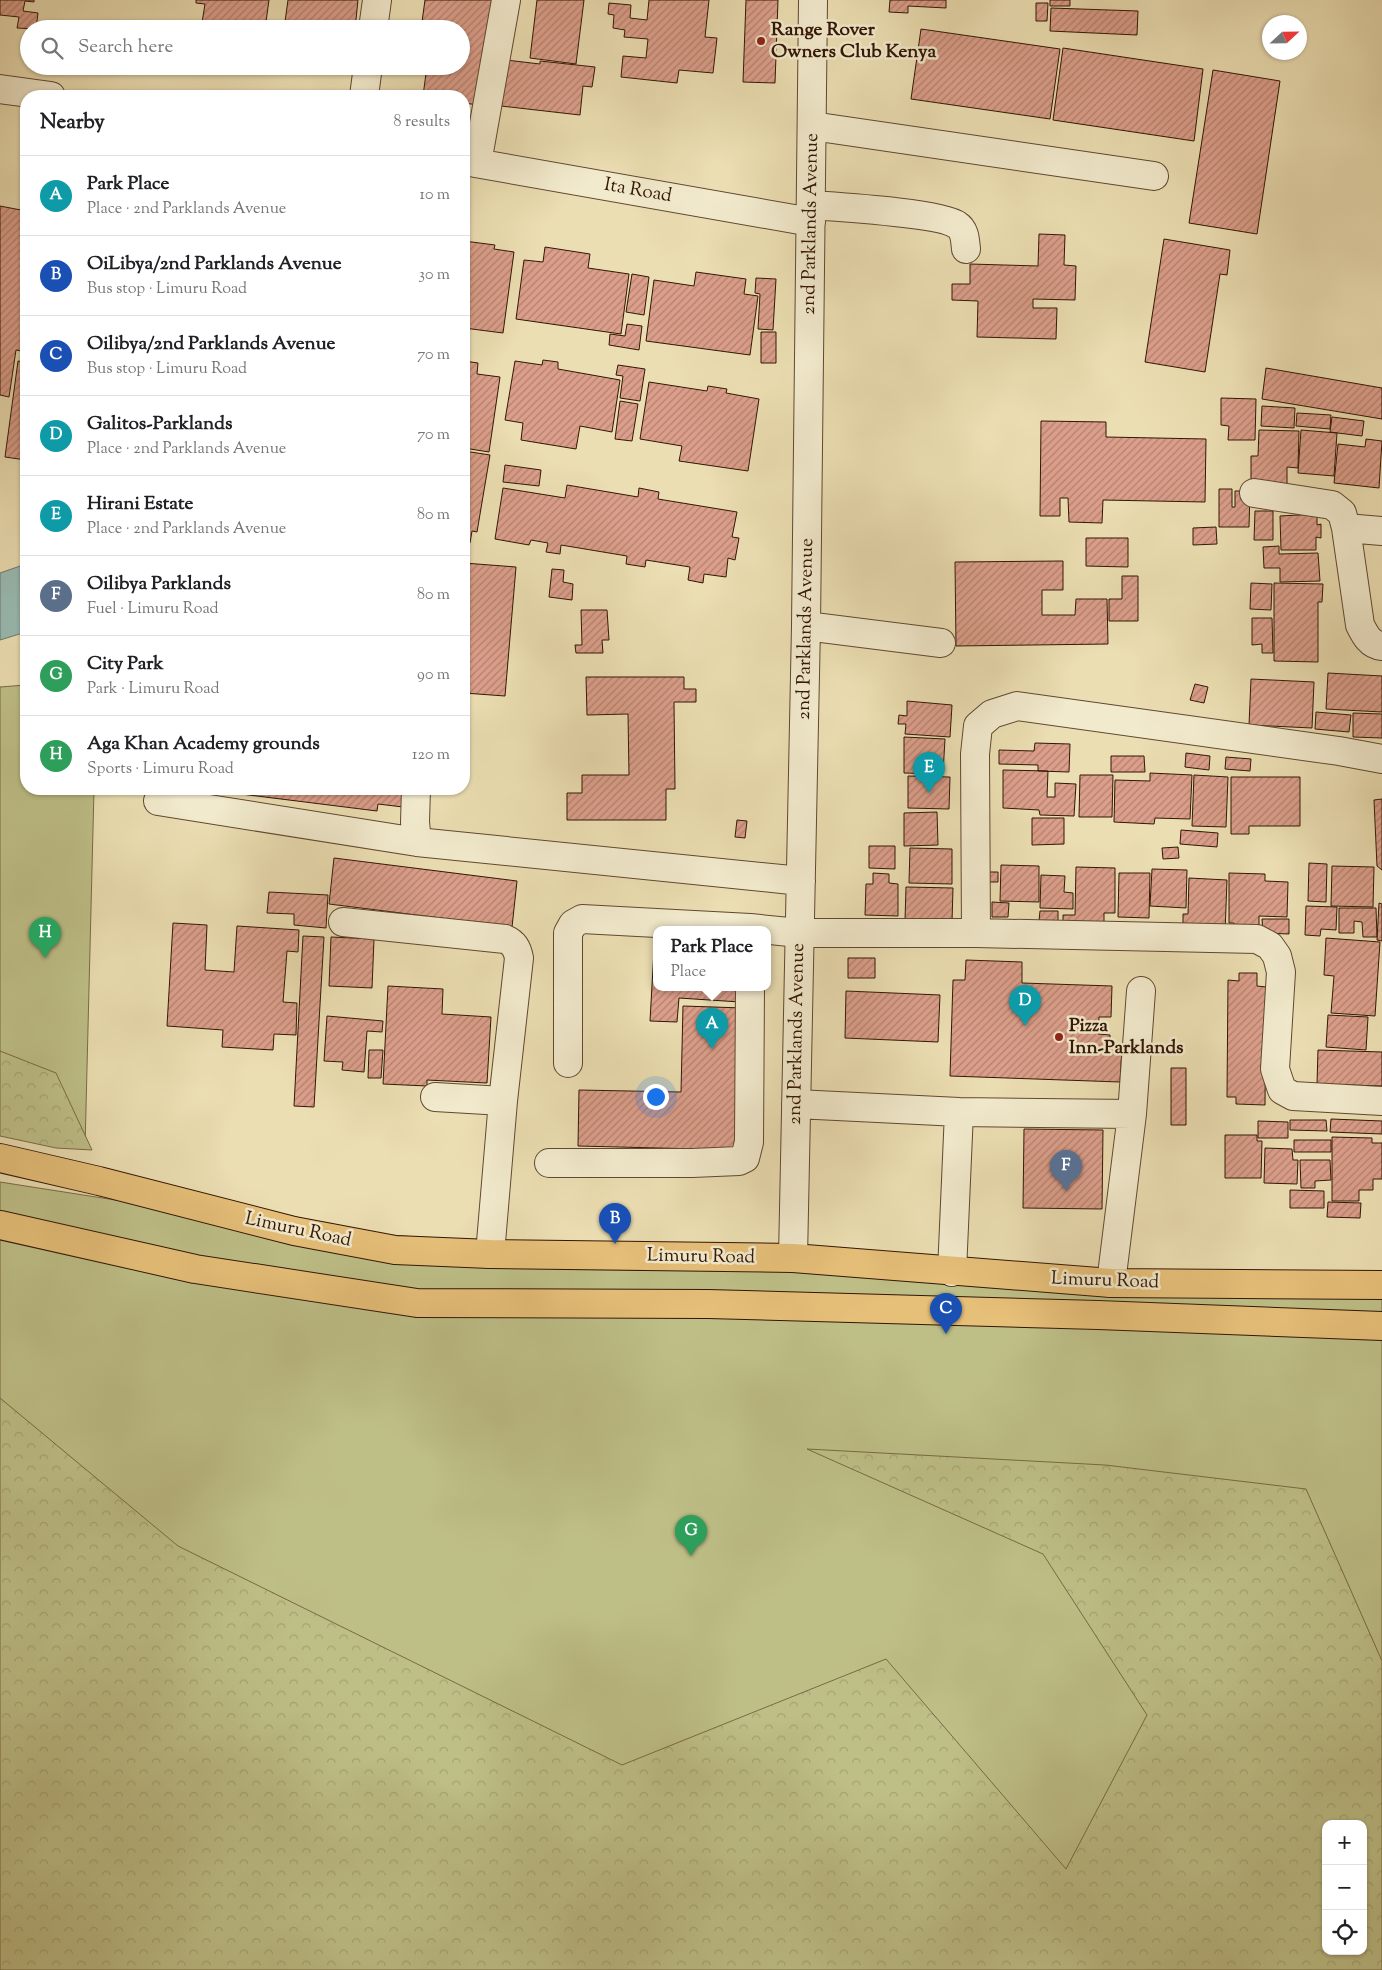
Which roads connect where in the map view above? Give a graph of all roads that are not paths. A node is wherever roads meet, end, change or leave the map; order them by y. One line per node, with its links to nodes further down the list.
1 (376, 0): 4 (street)
2 (506, 0): 10 (street)
3 (814, 0): 9 (street, 2nd Parklands Avenue)
4 (374, 20)
5 (367, 75): 7 (street)
6 (0, 89): 8 (street)
7 (365, 90)
8 (20, 92)
9 (812, 126): 11 (street); 12 (street, 2nd Parklands Avenue)
10 (470, 162): 12 (street, Ita Road)
11 (1154, 176)
12 (811, 213): 13 (street, Ita Road); 17 (street, 2nd Parklands Avenue)
13 (966, 249)
14 (1254, 493): 15 (street)
15 (1346, 528): 16 (street); 19 (street)
16 (1382, 531)
17 (806, 626): 18 (street); 24 (street, 2nd Parklands Avenue)
18 (942, 643)
19 (1382, 646)
20 (1382, 759): 29 (street)
21 (416, 795): 23 (street)
22 (158, 801): 23 (street)
23 (417, 842): 24 (street)
24 (801, 881): 28 (street, 2nd Parklands Avenue)
25 (344, 922): 34 (street)
26 (700, 926): 32 (street)
27 (771, 931): 28 (street)
28 (799, 933): 29 (street); 36 (street, 2nd Parklands Avenue)
29 (976, 933): 35 (street)
30 (750, 991): 40 (street)
31 (1141, 991): 38 (street)
32 (568, 1063)
33 (435, 1097): 34 (street)
34 (503, 1101): 42 (street)
35 (1382, 1102)
36 (796, 1104): 37 (street); 43 (street, 2nd Parklands Avenue)
37 (959, 1112): 38 (street); 44 (street)
38 (1132, 1114): 45 (street)
39 (0, 1158): 42 (main road, Limuru Road)
40 (549, 1163)
41 (0, 1225): 47 (main road, Limuru Road)
42 (490, 1254): 43 (main road, Limuru Road)
43 (793, 1258): 44 (main road, Limuru Road)
44 (952, 1272): 45 (main road, Limuru Road)
45 (1111, 1284): 46 (main road, Limuru Road)
46 (1382, 1285)
47 (1382, 1326)

